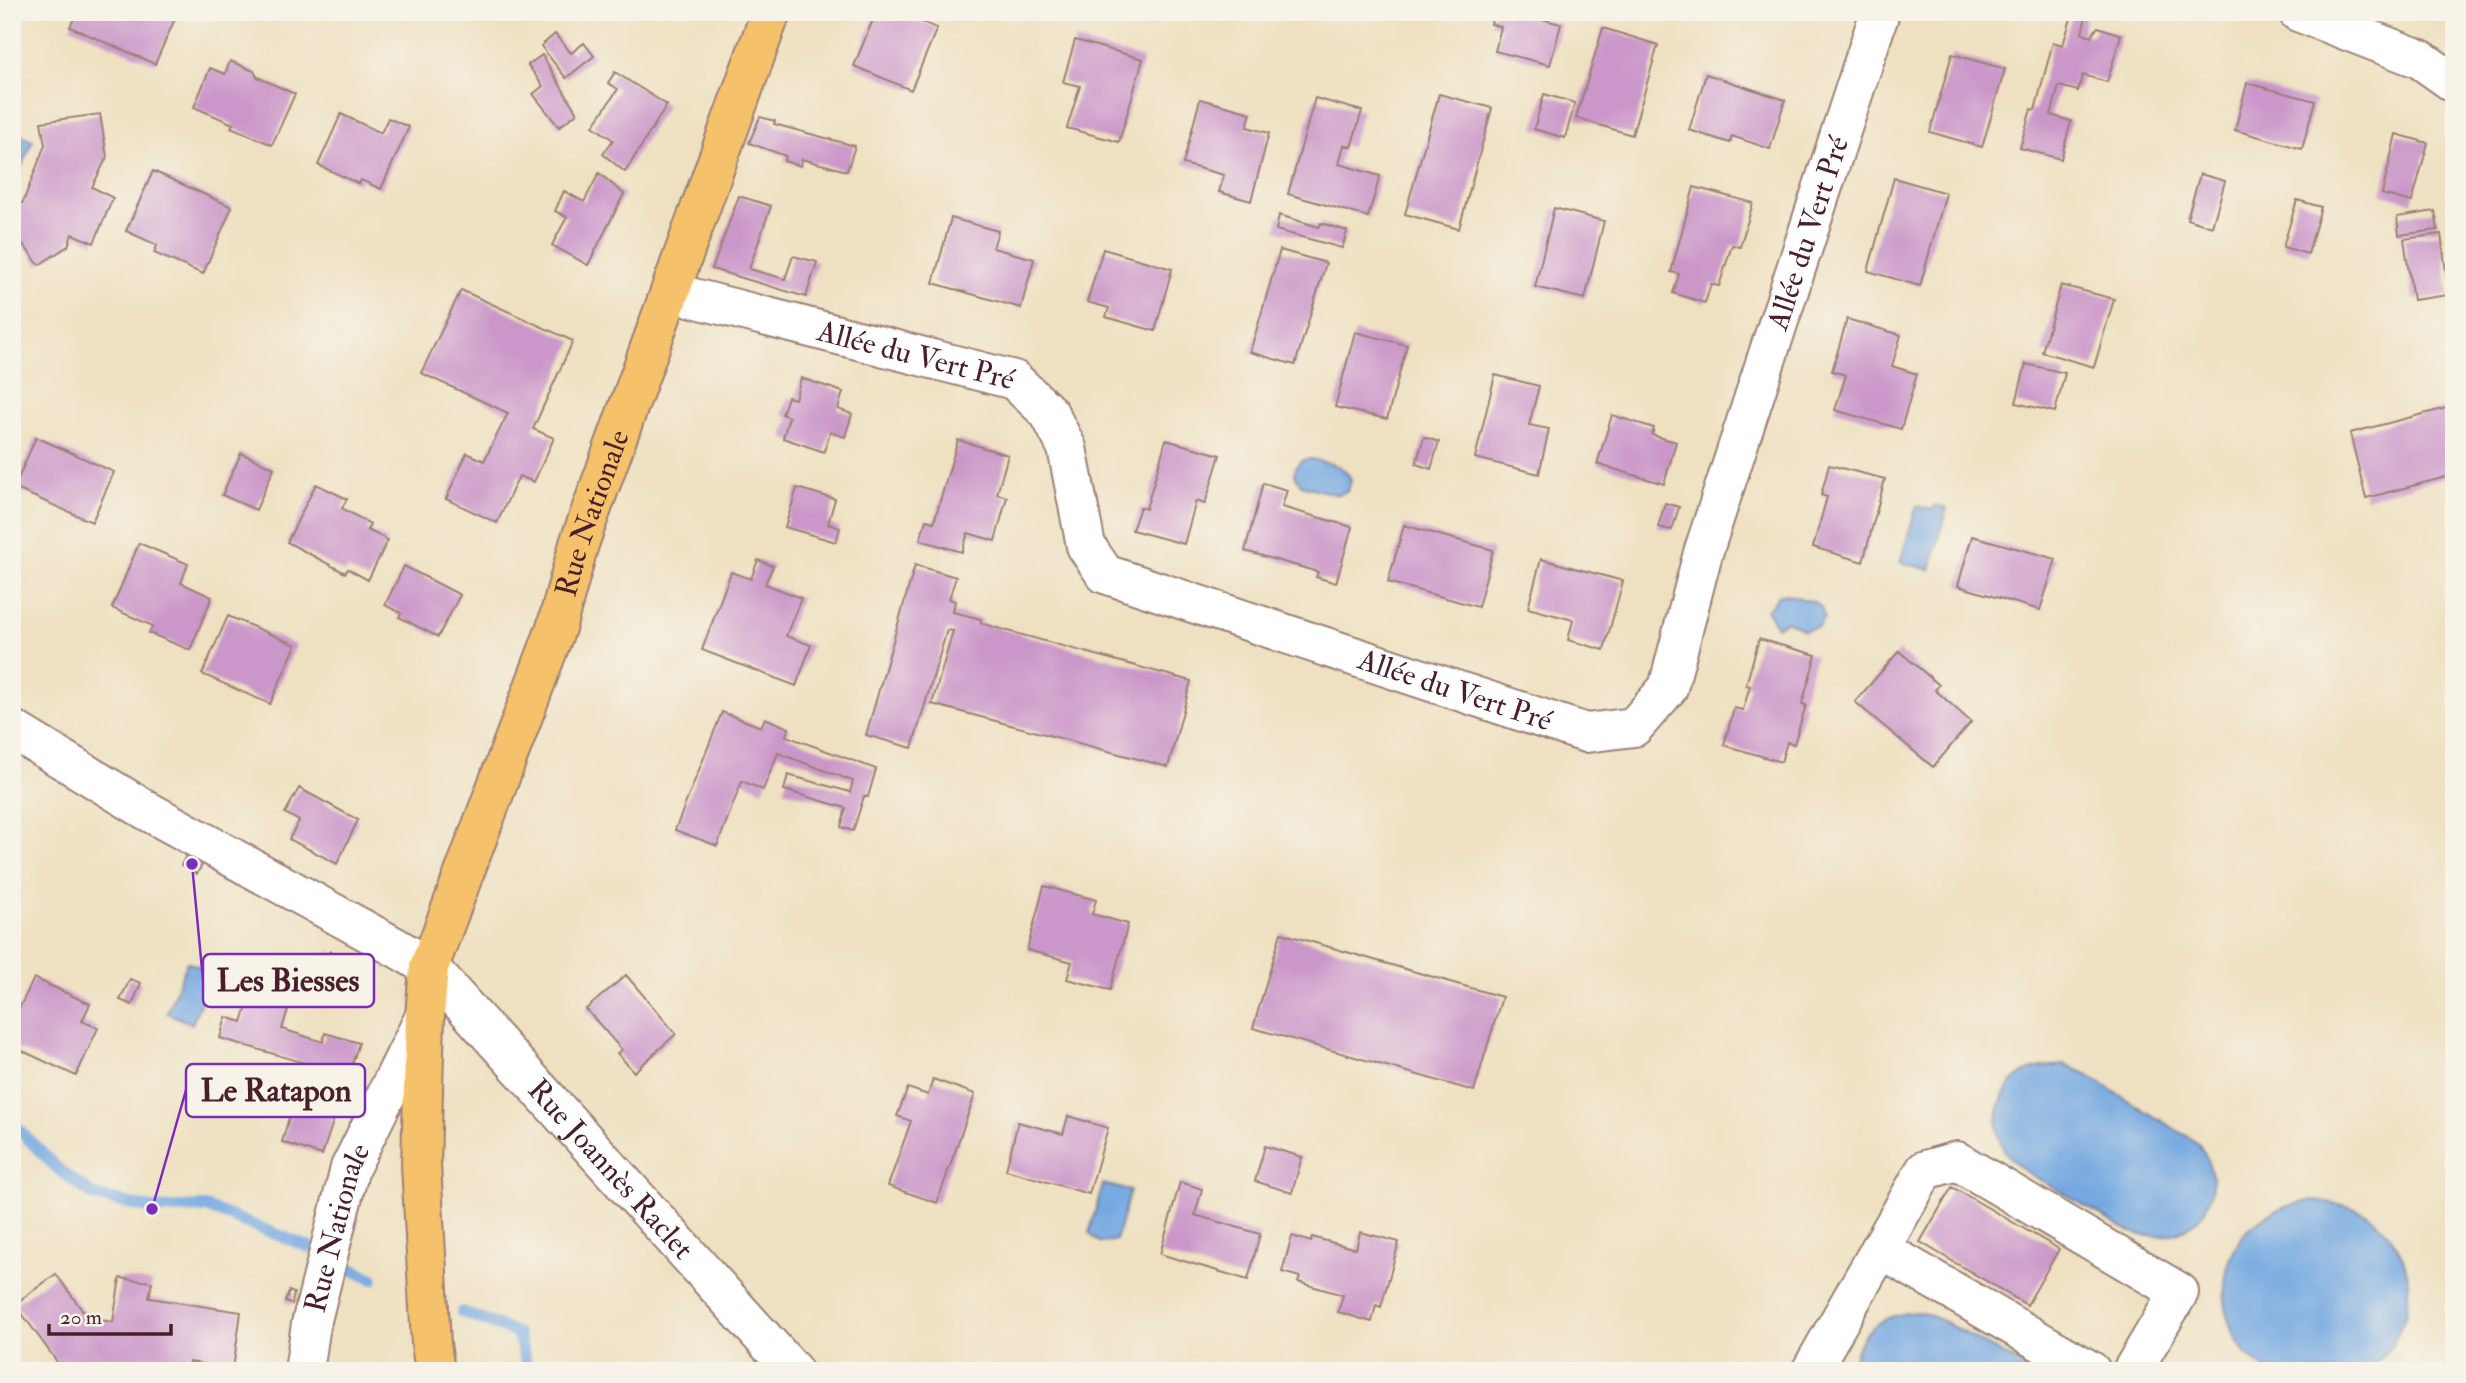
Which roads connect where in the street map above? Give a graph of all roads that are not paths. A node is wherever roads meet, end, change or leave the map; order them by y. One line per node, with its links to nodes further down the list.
1 (771, 12): 5 (main road, Rue Nationale)
2 (1880, 12): 5 (street, Allée du Vert Pré)
3 (2298, 12): 4 (street)
4 (2454, 83)
5 (670, 292): 7 (main road, Rue Nationale)
6 (12, 729): 7 (street, Rue Joannès Raclet)
7 (429, 967): 8 (main road, Rue Nationale); 12 (street, Rue Joannès Raclet)
8 (425, 1016): 10 (street, Rue Nationale); 11 (main road, Rue Nationale)
9 (1880, 1249): 13 (street); 14 (street); 15 (street)
10 (304, 1371)
11 (435, 1371)
12 (793, 1371)
13 (1811, 1371)
14 (2091, 1371)
15 (2132, 1371)

